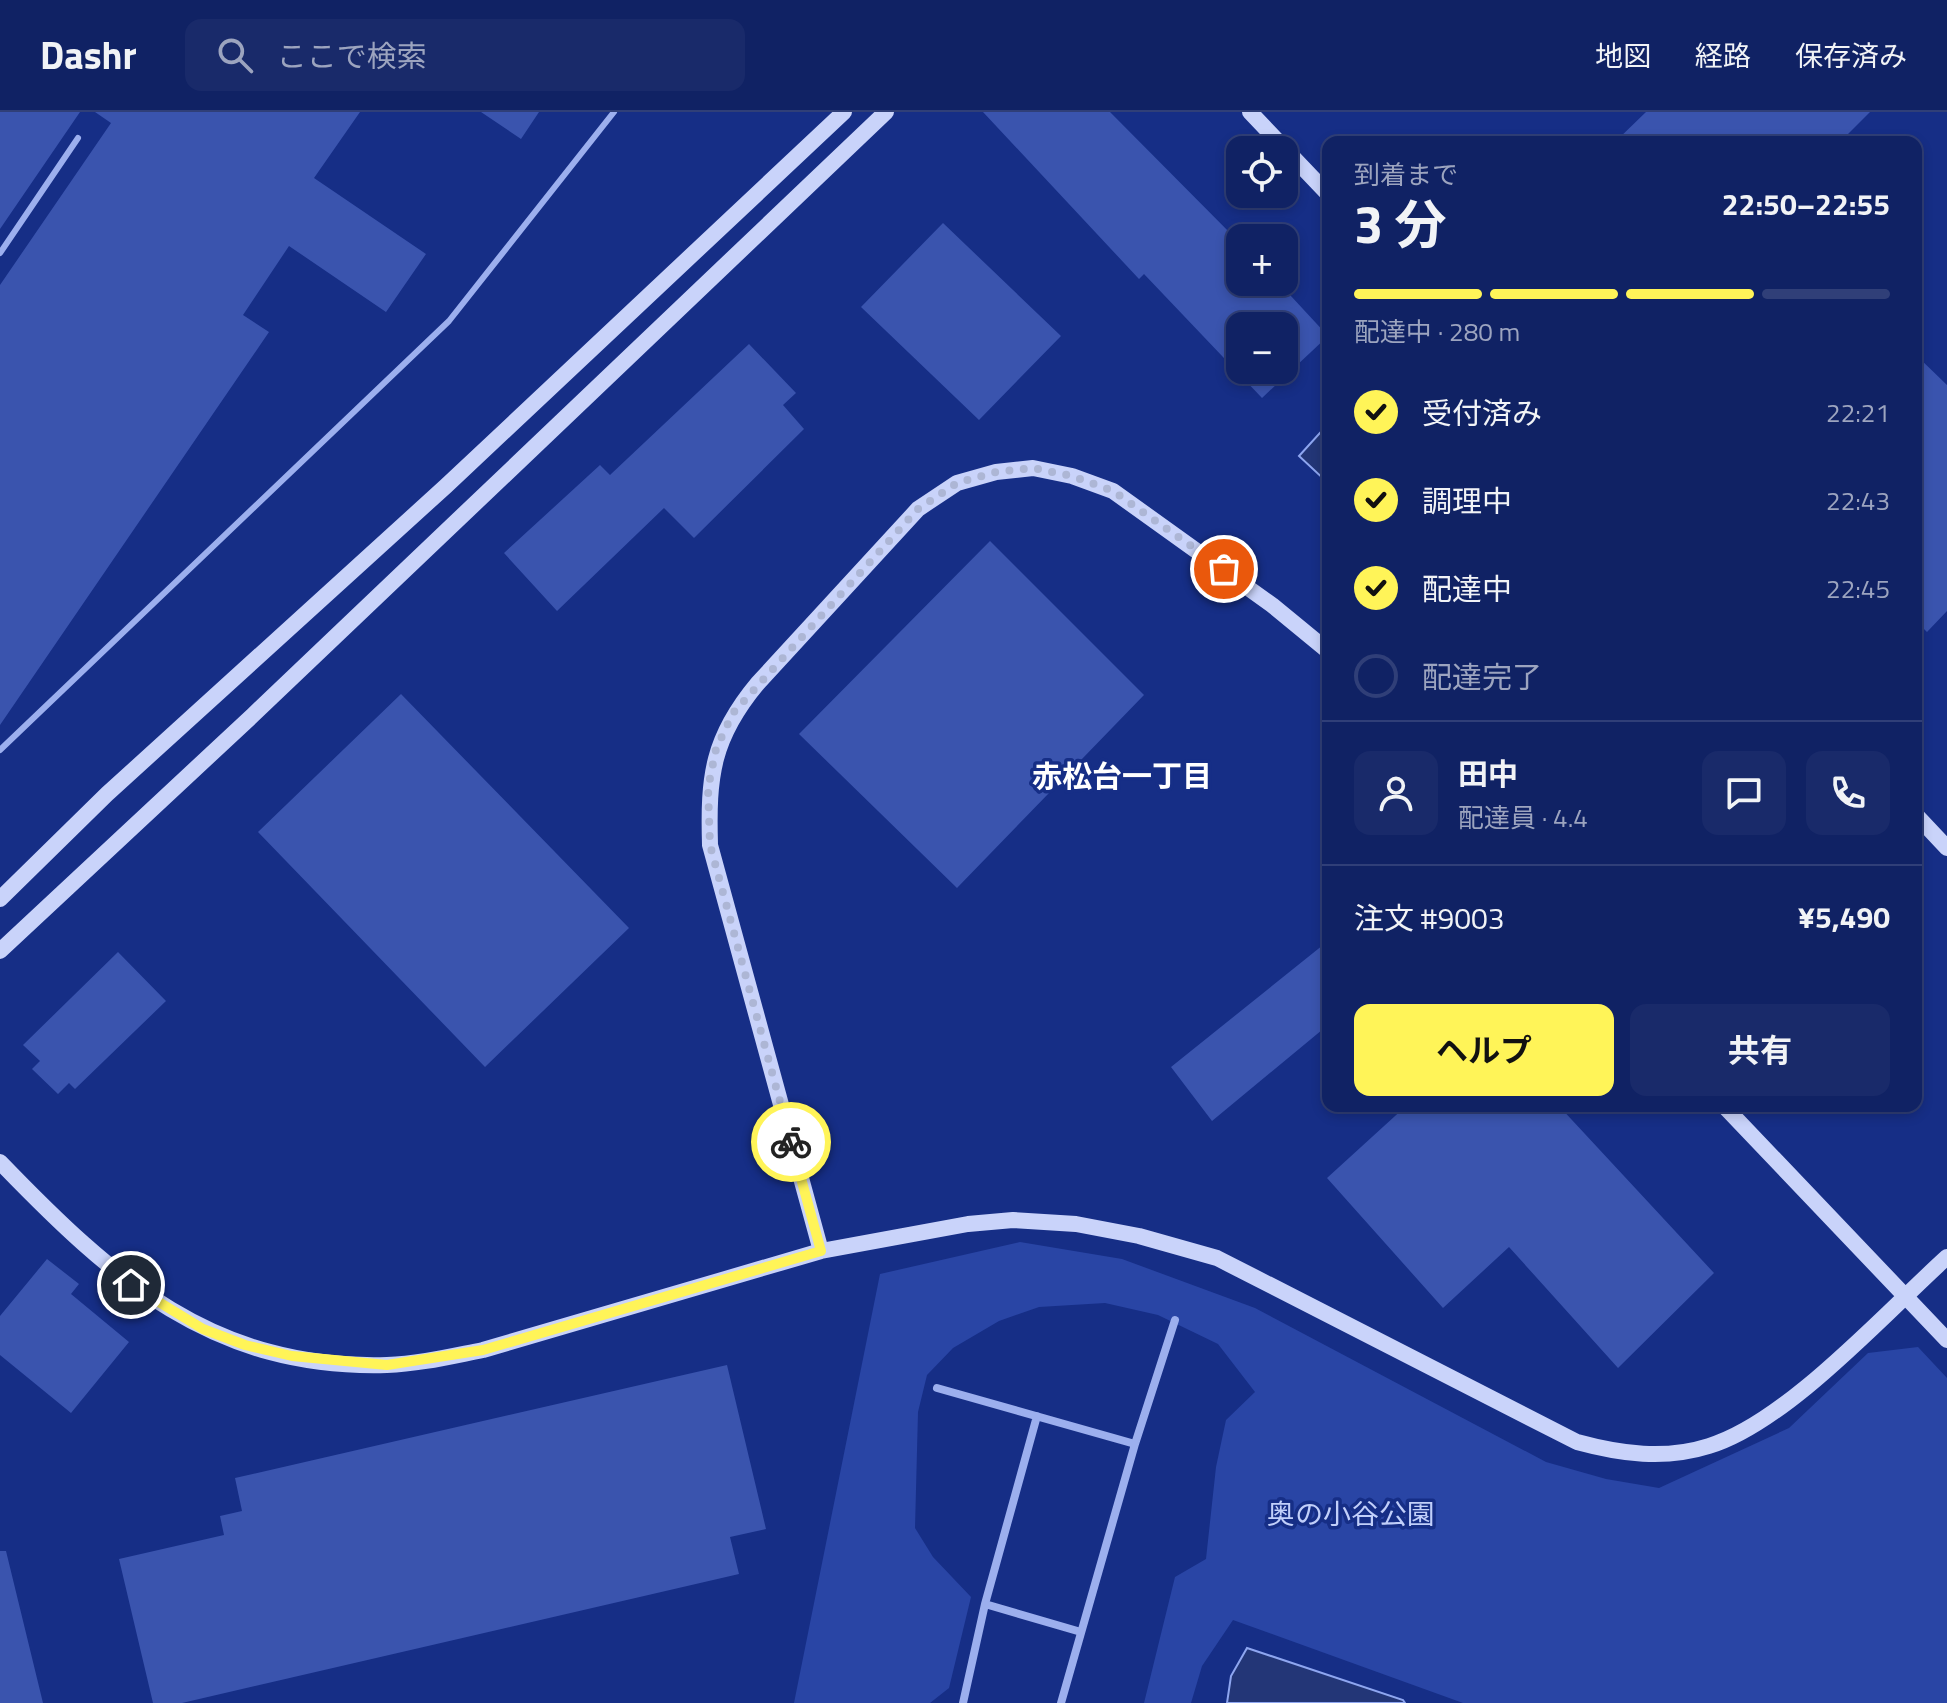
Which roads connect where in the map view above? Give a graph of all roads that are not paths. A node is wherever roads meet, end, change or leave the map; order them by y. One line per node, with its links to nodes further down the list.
1 (614, 112): 9 (lane)
2 (844, 112): 12 (street)
3 (886, 112): 13 (street)
4 (1250, 112): 6 (street)
5 (78, 138): 7 (lane)
6 (1322, 188)
7 (0, 253)
8 (1322, 646): 16 (street)
9 (0, 750)
10 (1922, 821): 11 (street)
11 (1947, 848)
12 (0, 899)
13 (0, 951)
14 (1730, 1112): 18 (street)
15 (0, 1162): 16 (street)
16 (821, 1251): 18 (street)
17 (1947, 1257): 18 (street)
18 (1906, 1294): 20 (street)
19 (1175, 1320): 23 (street)
20 (1947, 1340)
21 (937, 1388): 22 (street)
22 (1037, 1416): 23 (street); 24 (street)
23 (1135, 1444): 25 (street)
24 (985, 1604): 25 (street); 26 (street)
25 (1081, 1632): 27 (street)
26 (963, 1703)
27 (1061, 1703)

